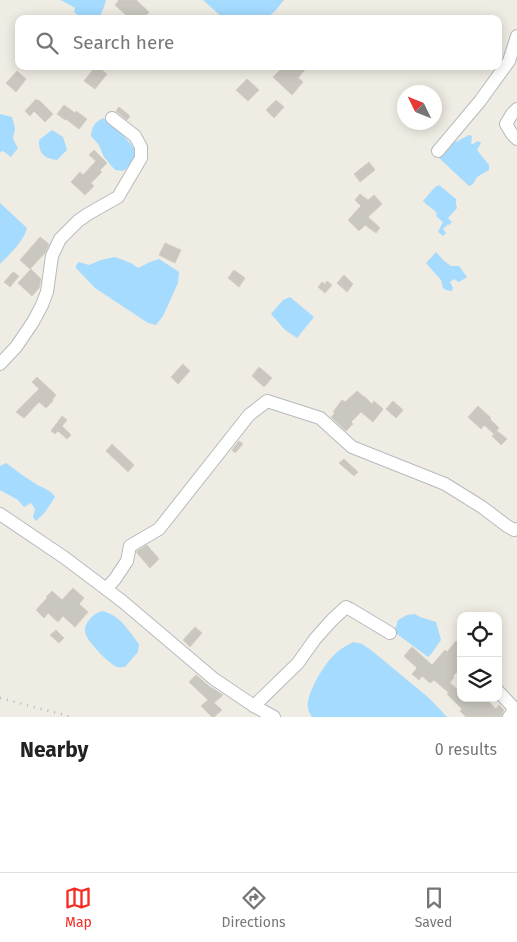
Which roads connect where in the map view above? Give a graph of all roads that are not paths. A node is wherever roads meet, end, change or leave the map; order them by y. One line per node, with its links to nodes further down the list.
1 (517, 36): 2 (street)
2 (509, 61): 3 (street); 7 (street)
3 (517, 72)
4 (517, 109): 6 (street)
5 (112, 118): 8 (street)
6 (517, 139)
7 (438, 152)
8 (0, 364)
9 (0, 514): 11 (street)
10 (517, 529): 11 (street)
11 (106, 589): 14 (street)
12 (390, 633): 14 (street)
13 (502, 695): 16 (street)
14 (254, 706): 15 (street)
15 (274, 717)
16 (510, 717)

